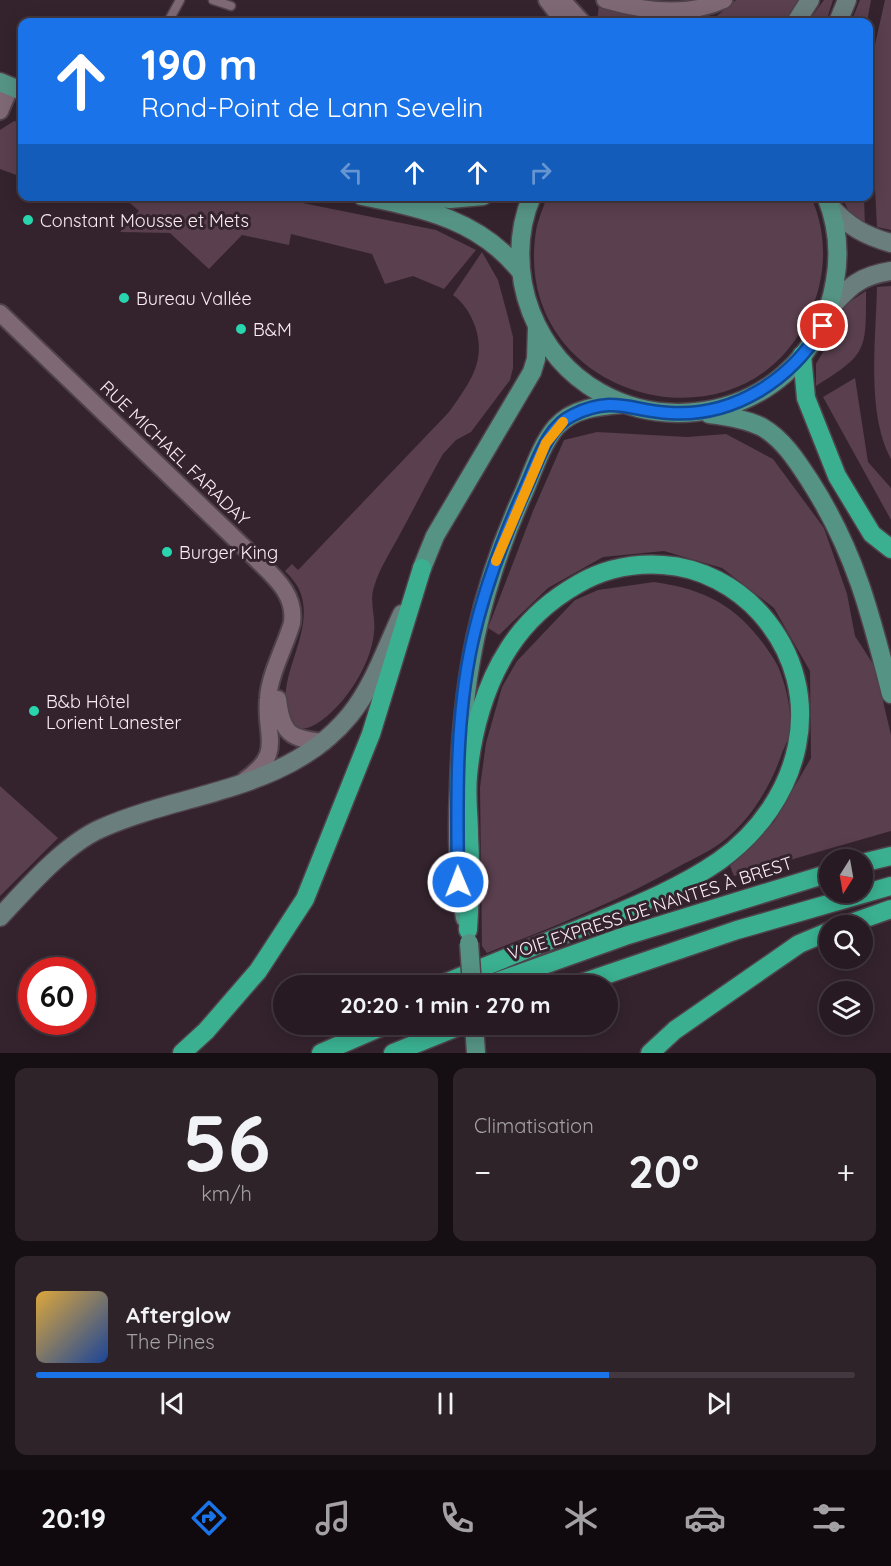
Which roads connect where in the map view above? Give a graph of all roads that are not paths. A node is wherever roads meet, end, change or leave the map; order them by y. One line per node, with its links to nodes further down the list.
1 (180, 0): 10 (lane)
2 (213, 0): 9 (lane)
3 (547, 0): 11 (street)
4 (562, 0): 12 (street)
5 (605, 0): 6 (street)
6 (724, 0)
7 (810, 0): 13 (main road)
8 (847, 0): 14 (main road)
9 (231, 6)
10 (170, 18)
11 (561, 18)
12 (578, 18)
13 (799, 18)
14 (840, 18)
15 (384, 201): 20 (main road)
16 (531, 201): 20 (main road)
17 (828, 201): 18 (main road); 21 (main road)
18 (891, 243)
19 (891, 271): 21 (main road)
20 (521, 272): 23 (main road)
21 (829, 309): 24 (main road)
22 (0, 313): 29 (street, RUE MICHAEL FARADAY)
23 (537, 326): 25 (main road); 28 (main road)
24 (802, 355): 26 (main road); 27 (highway)
25 (623, 404): 26 (main road); 41 (main road)
26 (695, 413): 30 (main road)
27 (891, 549)
28 (422, 568): 31 (main road); 50 (highway)
29 (289, 636): 31 (street, RUE MICHAEL FARADAY); 32 (street, RUE MICHAEL FARADAY)
30 (891, 694)
31 (324, 742): 32 (main road)
32 (237, 786): 39 (main road)
33 (891, 856): 34 (highway)
34 (873, 861)
35 (819, 876): 45 (highway, VOIE EXPRESS DE NANTES À BREST)
36 (891, 886): 46 (highway)
37 (891, 909): 38 (highway)
38 (873, 915)
39 (0, 917)
40 (819, 936): 42 (highway)
41 (468, 937): 43 (highway); 44 (main road, bridge)
42 (800, 944): 54 (highway); 55 (highway)
43 (465, 975)
44 (471, 975)
45 (516, 975)
46 (605, 975)
47 (363, 1035): 51 (highway)
48 (438, 1035): 52 (highway)
49 (475, 1035): 53 (main road)
50 (182, 1053)
51 (321, 1053)
52 (393, 1053)
53 (476, 1053)
54 (651, 1053)
55 (664, 1053)

